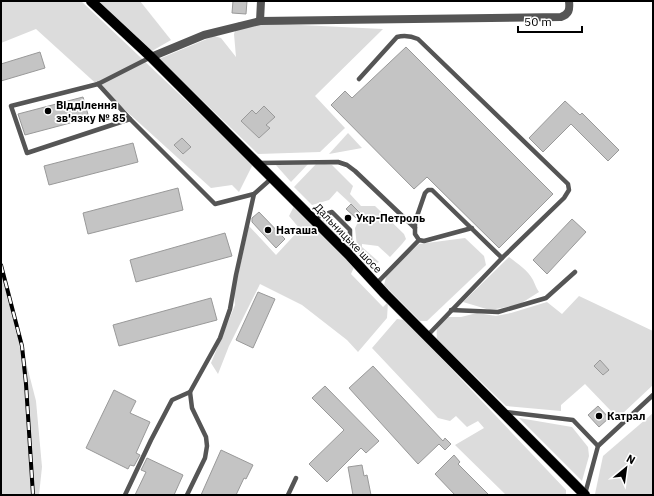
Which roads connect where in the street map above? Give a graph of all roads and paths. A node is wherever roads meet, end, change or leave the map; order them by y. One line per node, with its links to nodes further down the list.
1 (91, 1): 5 (main road, Дальницьке шосе)
2 (261, 1): 4 (street)
3 (569, 1): 4 (street)
4 (260, 21): 5 (street)
5 (151, 57): 7 (lane); 9 (main road, Дальницьке шосе)
6 (359, 79): 17 (lane)
7 (98, 84): 8 (lane); 8 (lane)
8 (130, 119): 11 (lane)
9 (257, 163): 10 (main road, Дальницьке шосе); 13 (lane)
10 (272, 178): 11 (lane); 12 (main road, Дальницьке шосе)
11 (254, 194): 22 (lane)
12 (313, 219): 16 (main road, Дальницьке шосе); 16 (lane)
13 (415, 228): 14 (lane); 15 (lane)
14 (472, 228): 15 (lane); 17 (lane)
15 (419, 240): 19 (lane)
16 (350, 256): 19 (main road, Дальницьке шосе)
17 (502, 258): 20 (lane)
18 (575, 272): 20 (lane)
19 (376, 284): 21 (main road, Дальницьке шосе)
20 (451, 310): 21 (lane)
21 (427, 336): 24 (main road, Дальницьке шосе)
22 (190, 392): 27 (lane); 28 (lane)
23 (653, 395): 25 (lane)
24 (502, 412): 25 (lane); 30 (main road, Дальницьке шосе)
25 (598, 446): 30 (lane)
26 (296, 478): 29 (lane)
27 (125, 495)
28 (187, 495)
29 (288, 495)
30 (585, 495)

